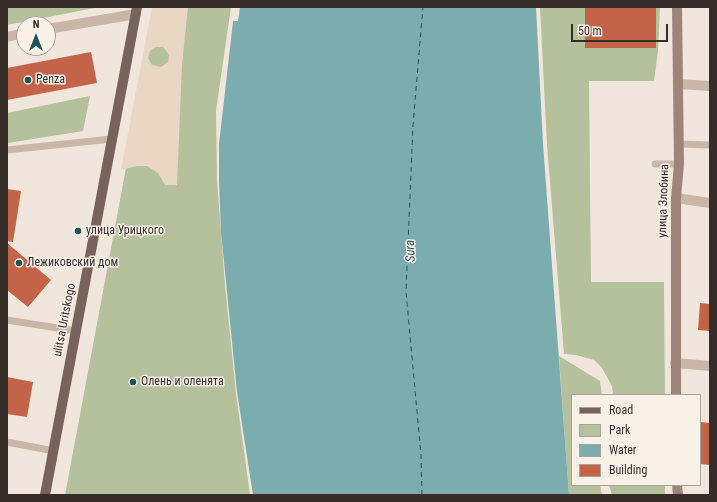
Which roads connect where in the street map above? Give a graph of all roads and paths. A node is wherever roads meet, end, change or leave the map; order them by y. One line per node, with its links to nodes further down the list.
1 (677, 7): 4 (main road, улица Злобина)
2 (136, 10): 3 (street); 6 (main road, ulitsa Uritskogo)
3 (56, 27)
4 (678, 84): 5 (street); 7 (main road, улица Злобина)
5 (710, 86)
6 (112, 139): 9 (lane); 15 (main road, ulitsa Uritskogo)
7 (678, 144): 8 (lane); 11 (main road, улица Злобина)
8 (710, 145)
9 (7, 150)
10 (655, 164): 11 (lane)
11 (679, 164): 12 (main road, улица Злобина)
12 (676, 198): 13 (street); 16 (main road, улица Злобина)
13 (710, 203)
14 (7, 320): 15 (lane)
15 (76, 331): 20 (main road, ulitsa Uritskogo)
16 (675, 363): 17 (street); 18 (main road, улица Злобина)
17 (710, 366)
18 (676, 394)
19 (7, 442): 20 (lane)
20 (54, 451): 21 (main road, ulitsa Uritskogo)
21 (45, 495)

